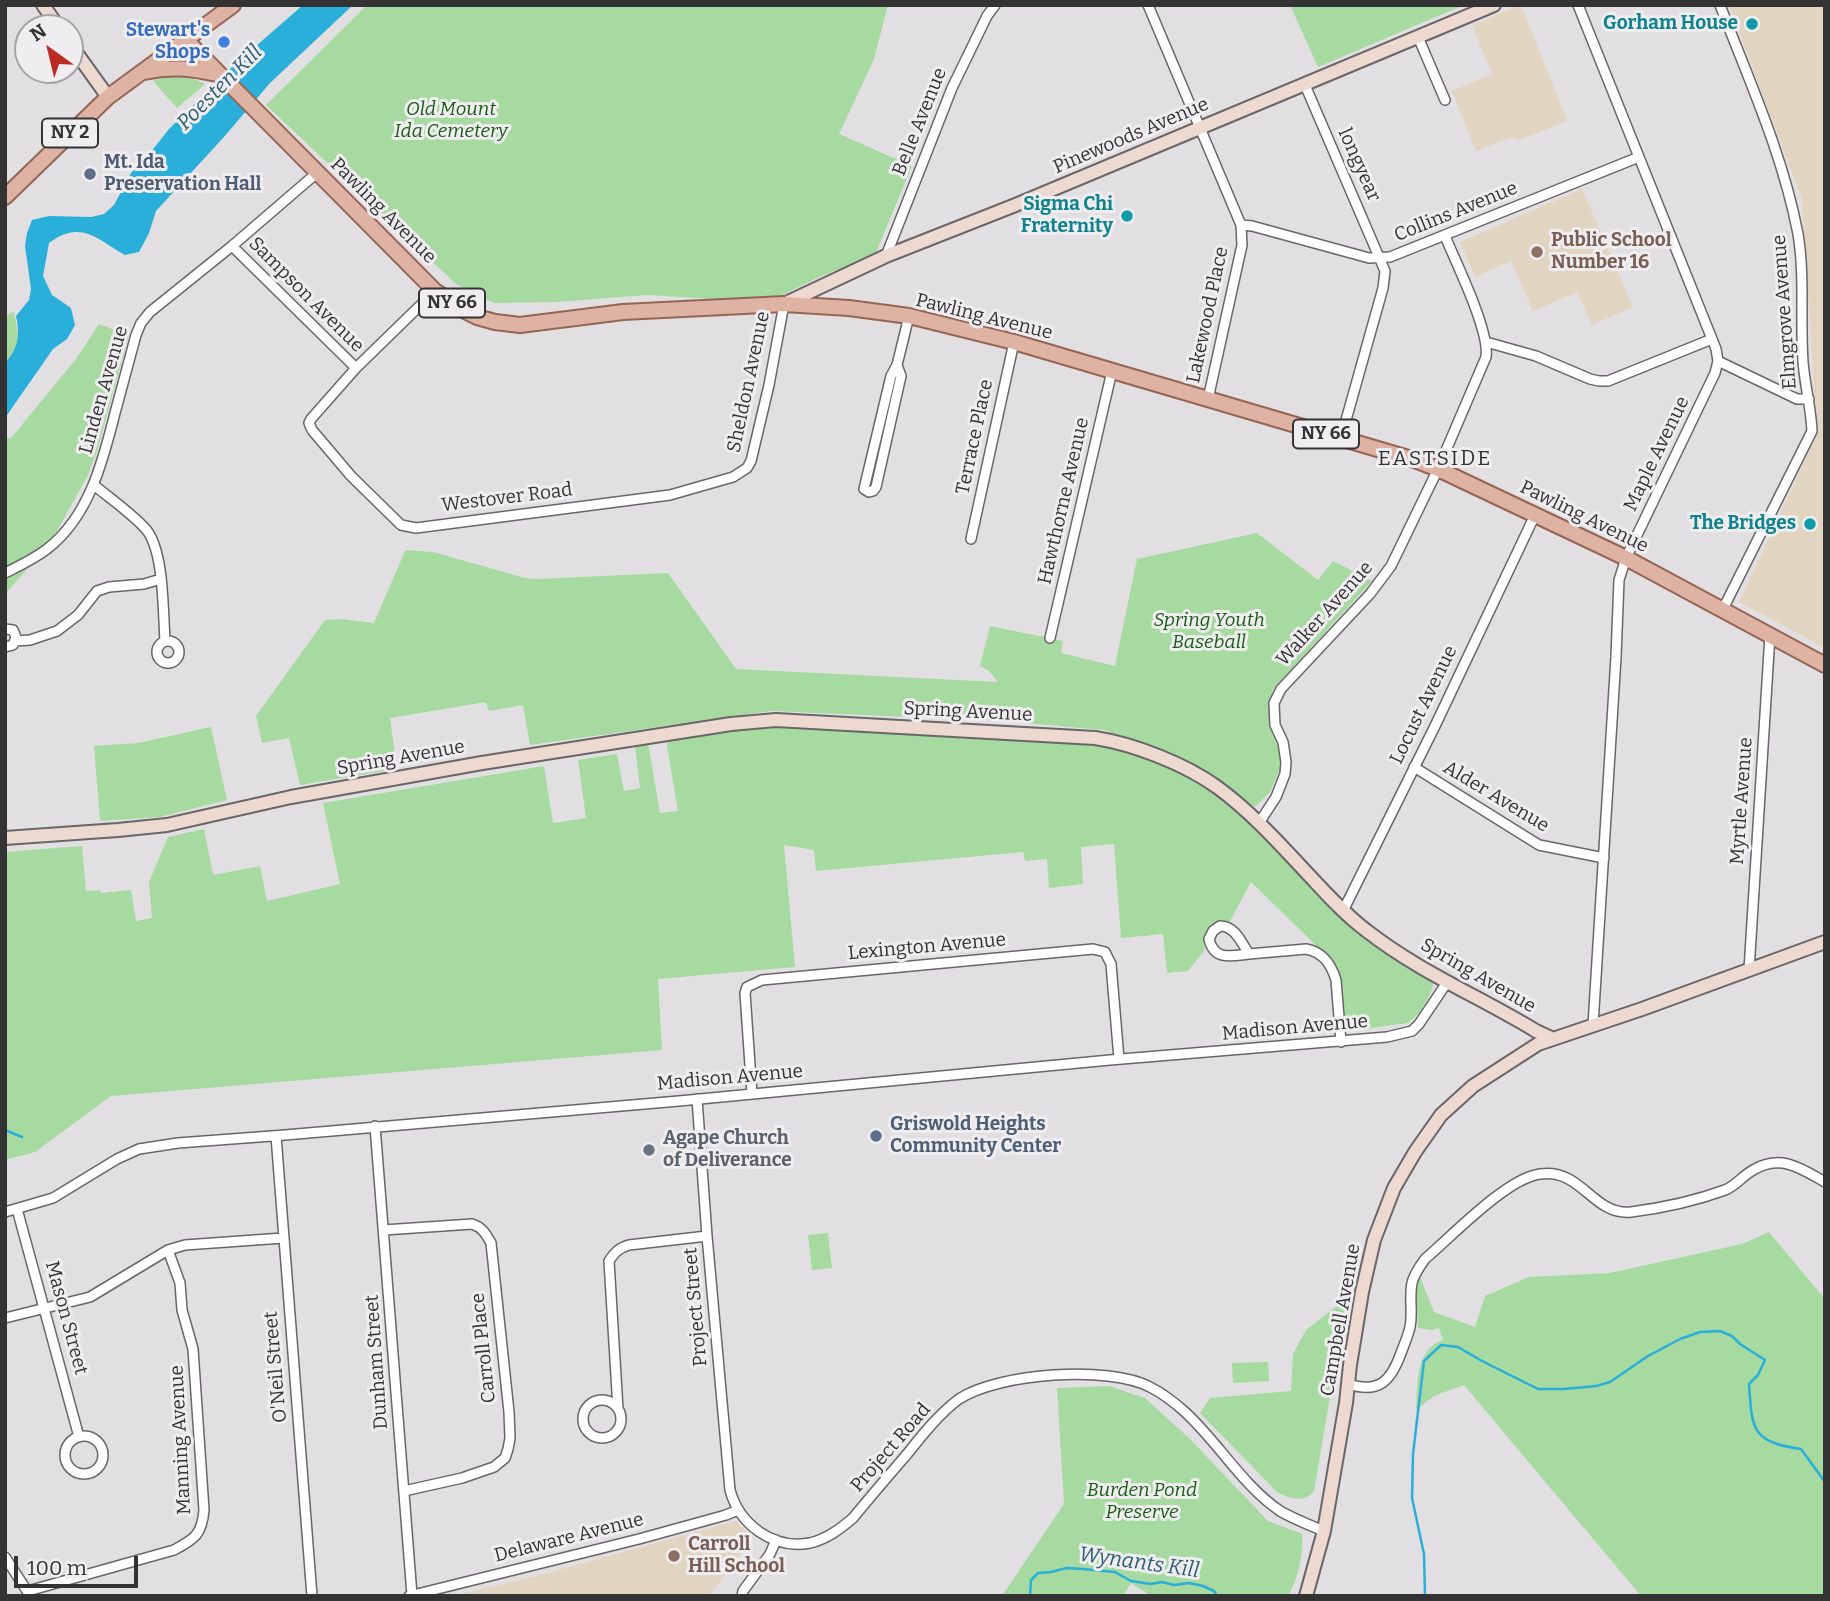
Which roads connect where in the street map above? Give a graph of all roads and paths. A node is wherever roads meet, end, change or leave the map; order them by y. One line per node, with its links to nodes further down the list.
1 (233, 5): 8 (main road, NY 2)
2 (995, 5): 22 (street, Belle Avenue)
3 (1148, 5): 15 (street, Lakewood Place)
4 (1494, 5): 7 (street, Pinewoods Avenue)
5 (1578, 5): 16 (street)
6 (1720, 5): 35 (street, Elmgrove Avenue)
7 (1418, 37): 12 (street, Pinewoods Avenue); 14 (street)
8 (186, 40): 10 (main road, NY 2); 11 (main road, Pawling Avenue / NY 66)
9 (84, 64): 13 (street)
10 (139, 74): 11 (main road); 13 (main road, NY 2)
11 (219, 75): 17 (main road, Pawling Avenue / NY 66)
12 (1305, 85): 15 (street, Pinewoods Avenue); 23 (street, longyear)
13 (108, 97): 18 (main road, NY 2)
14 (1445, 100)
15 (1199, 129): 19 (street, Lakewood Place); 22 (street, Pinewoods Avenue)
16 (1639, 157): 20 (street, Collins Avenue); 27 (street)
17 (318, 172): 21 (street, Linden Avenue); 24 (main road, Pawling Avenue / NY 66)
18 (5, 197)
19 (1241, 225): 23 (street); 34 (street, Lakewood Place)
20 (1445, 236): 23 (street, Collins Avenue); 29 (street)
21 (232, 246): 32 (street, Sampson Avenue); 39 (street, Linden Avenue)
22 (886, 256): 25 (street, Pinewoods Avenue)
23 (1381, 259): 36 (street, Collins Avenue)
24 (435, 291): 25 (main road, Pawling Avenue / NY 66); 32 (street)
25 (784, 304): 26 (main road, Pawling Avenue / NY 66); 37 (street, Sheldon Avenue)
26 (909, 316): 28 (main road, Pawling Avenue / NY 66); 31 (street)
27 (1712, 339): 29 (street); 30 (street)
28 (1014, 342): 33 (main road, Pawling Avenue / NY 66); 41 (street, Terrace Place)
29 (1486, 342): 38 (street, Walker Avenue)
30 (1718, 361): 35 (street); 42 (street, Maple Avenue)
31 (897, 365): 31 (street)
32 (356, 368): 37 (street, Westover Road)
33 (1112, 371): 34 (main road, Pawling Avenue / NY 66); 48 (street, Hawthorne Avenue)
34 (1208, 399): 36 (main road, Pawling Avenue / NY 66)
35 (1809, 399): 45 (street, Elmgrove Avenue)
36 (1341, 438): 38 (main road, Pawling Avenue / NY 66)
37 (747, 468)
38 (1438, 469): 40 (main road, Pawling Avenue / NY 66); 54 (street, Walker Avenue)
39 (94, 485): 43 (street, Linden Avenue); 44 (street)
40 (1535, 515): 42 (main road, Pawling Avenue / NY 66); 53 (street, Locust Avenue)
41 (971, 539)
42 (1626, 558): 45 (main road, Pawling Avenue / NY 66); 56 (street, Maple Avenue)
43 (5, 573)
44 (161, 579): 49 (street); 50 (street)
45 (1723, 609): 47 (main road, Pawling Avenue / NY 66)
46 (5, 629): 49 (street)
47 (1770, 635): 52 (main road, Pawling Avenue / NY 66); 60 (street, Myrtle Avenue)
48 (1050, 638)
49 (16, 641): 51 (street)
50 (165, 641)
51 (5, 647)
52 (1825, 665)
53 (1414, 767): 56 (street, Alder Avenue); 57 (street, Locust Avenue)
54 (1259, 823): 55 (street, Spring Avenue); 57 (street, Spring Avenue)
55 (5, 838)
56 (1604, 858): 62 (street, Maple Avenue)
57 (1343, 911): 61 (street, Spring Avenue)
58 (1825, 942): 60 (street)
59 (1249, 954): 64 (street)
60 (1749, 970): 62 (street)
61 (1448, 981): 63 (street, Spring Avenue); 64 (street, Madison Avenue)
62 (1593, 1025): 63 (street)
63 (1551, 1038): 79 (street, Campbell Avenue)
64 (1341, 1042): 65 (street, Madison Avenue)
65 (1119, 1059): 66 (street, Madison Avenue); 66 (street, Lexington Avenue)
66 (752, 1094): 67 (street, Madison Avenue)
67 (697, 1099): 68 (street, Madison Avenue); 74 (street, Project Street)
68 (375, 1126): 69 (street, Madison Avenue); 73 (street, Dunham Street)
69 (276, 1136): 71 (street, Madison Avenue); 75 (street, O'Neil Street)
70 (1825, 1182): 79 (street)
71 (17, 1209): 72 (street, Madison Avenue); 77 (street, Mason Street)
72 (5, 1212)
73 (384, 1230): 82 (street, Dunham Street); 82 (street, Carroll Place)
74 (707, 1236): 80 (street); 83 (street, Project Street)
75 (284, 1238): 76 (street); 89 (street, O'Neil Street)
76 (168, 1250): 77 (street); 87 (street, Manning Avenue)
77 (44, 1308): 78 (street); 81 (street, Mason Street)
78 (5, 1318)
79 (1348, 1384): 84 (street, Campbell Avenue)
80 (618, 1409): 80 (street)
81 (79, 1437): 81 (street)
82 (404, 1492): 88 (street, Dunham Street)
83 (738, 1510): 85 (street, Project Road); 88 (street, Delaware Avenue)
84 (1324, 1531): 85 (street, Project Road); 91 (street, Campbell Avenue)
85 (776, 1540): 90 (street)
86 (5, 1557): 87 (street)
87 (29, 1594)
88 (411, 1595)
89 (312, 1596)
90 (742, 1596)
91 (1306, 1596)

